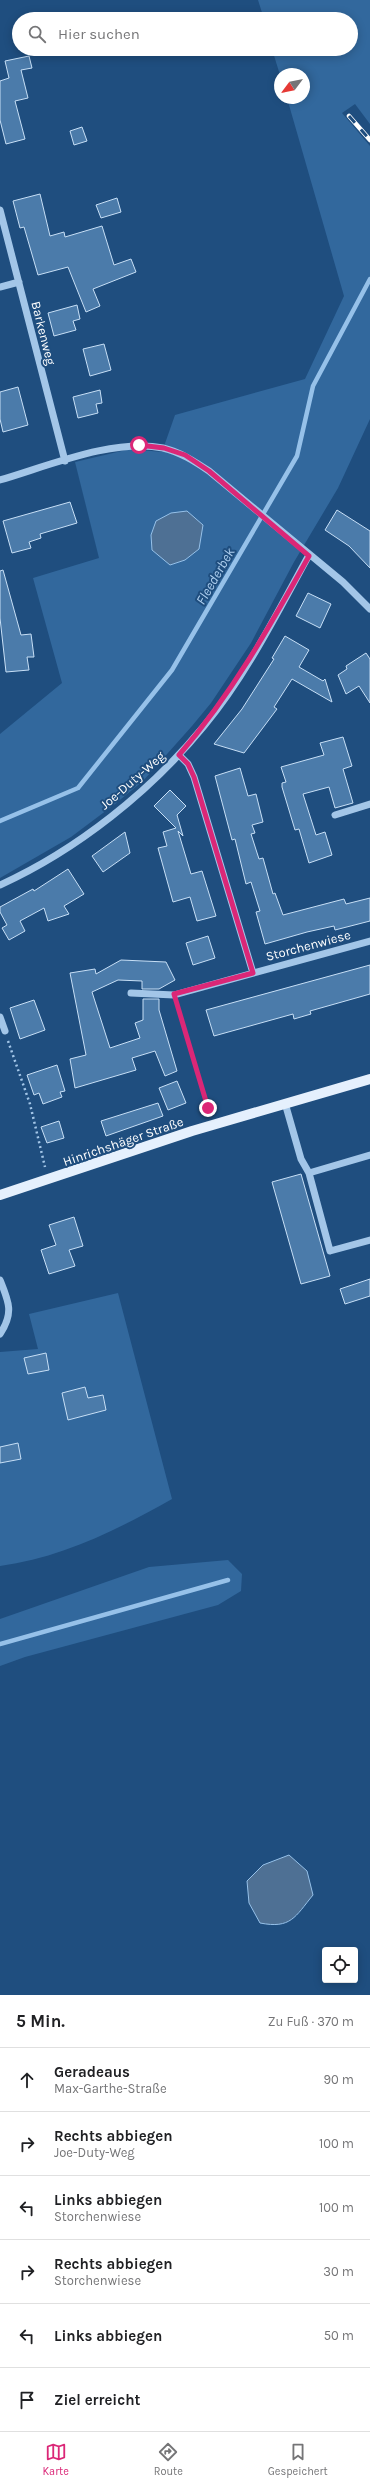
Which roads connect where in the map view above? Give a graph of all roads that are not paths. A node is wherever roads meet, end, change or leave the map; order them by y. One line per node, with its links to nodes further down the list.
1 (0, 210): 2 (street, Barkenweg)
2 (19, 282): 3 (street); 4 (street, Barkenweg)
3 (0, 287)
4 (65, 461): 5 (street); 6 (street)
5 (0, 480)
6 (309, 556): 7 (street); 8 (street, Joe-Duty-Weg)
7 (370, 609)
8 (179, 755): 11 (street, Joe-Duty-Weg); 13 (street, Storchenwiese)
9 (370, 804): 10 (street)
10 (335, 815)
11 (0, 885)
12 (370, 941): 13 (street, Storchenwiese)
13 (253, 973): 14 (street, Storchenwiese)
14 (131, 992)
15 (0, 1017): 16 (street)
16 (5, 1031)
17 (370, 1079): 18 (main road, Hinrichshäger Straße)
18 (285, 1102): 20 (street); 21 (main road, Hinrichshäger Straße)
19 (370, 1155): 20 (street)
20 (309, 1174): 22 (street)
21 (0, 1195)
22 (370, 1240)
23 (0, 1280): 24 (street)
24 (0, 1334)

